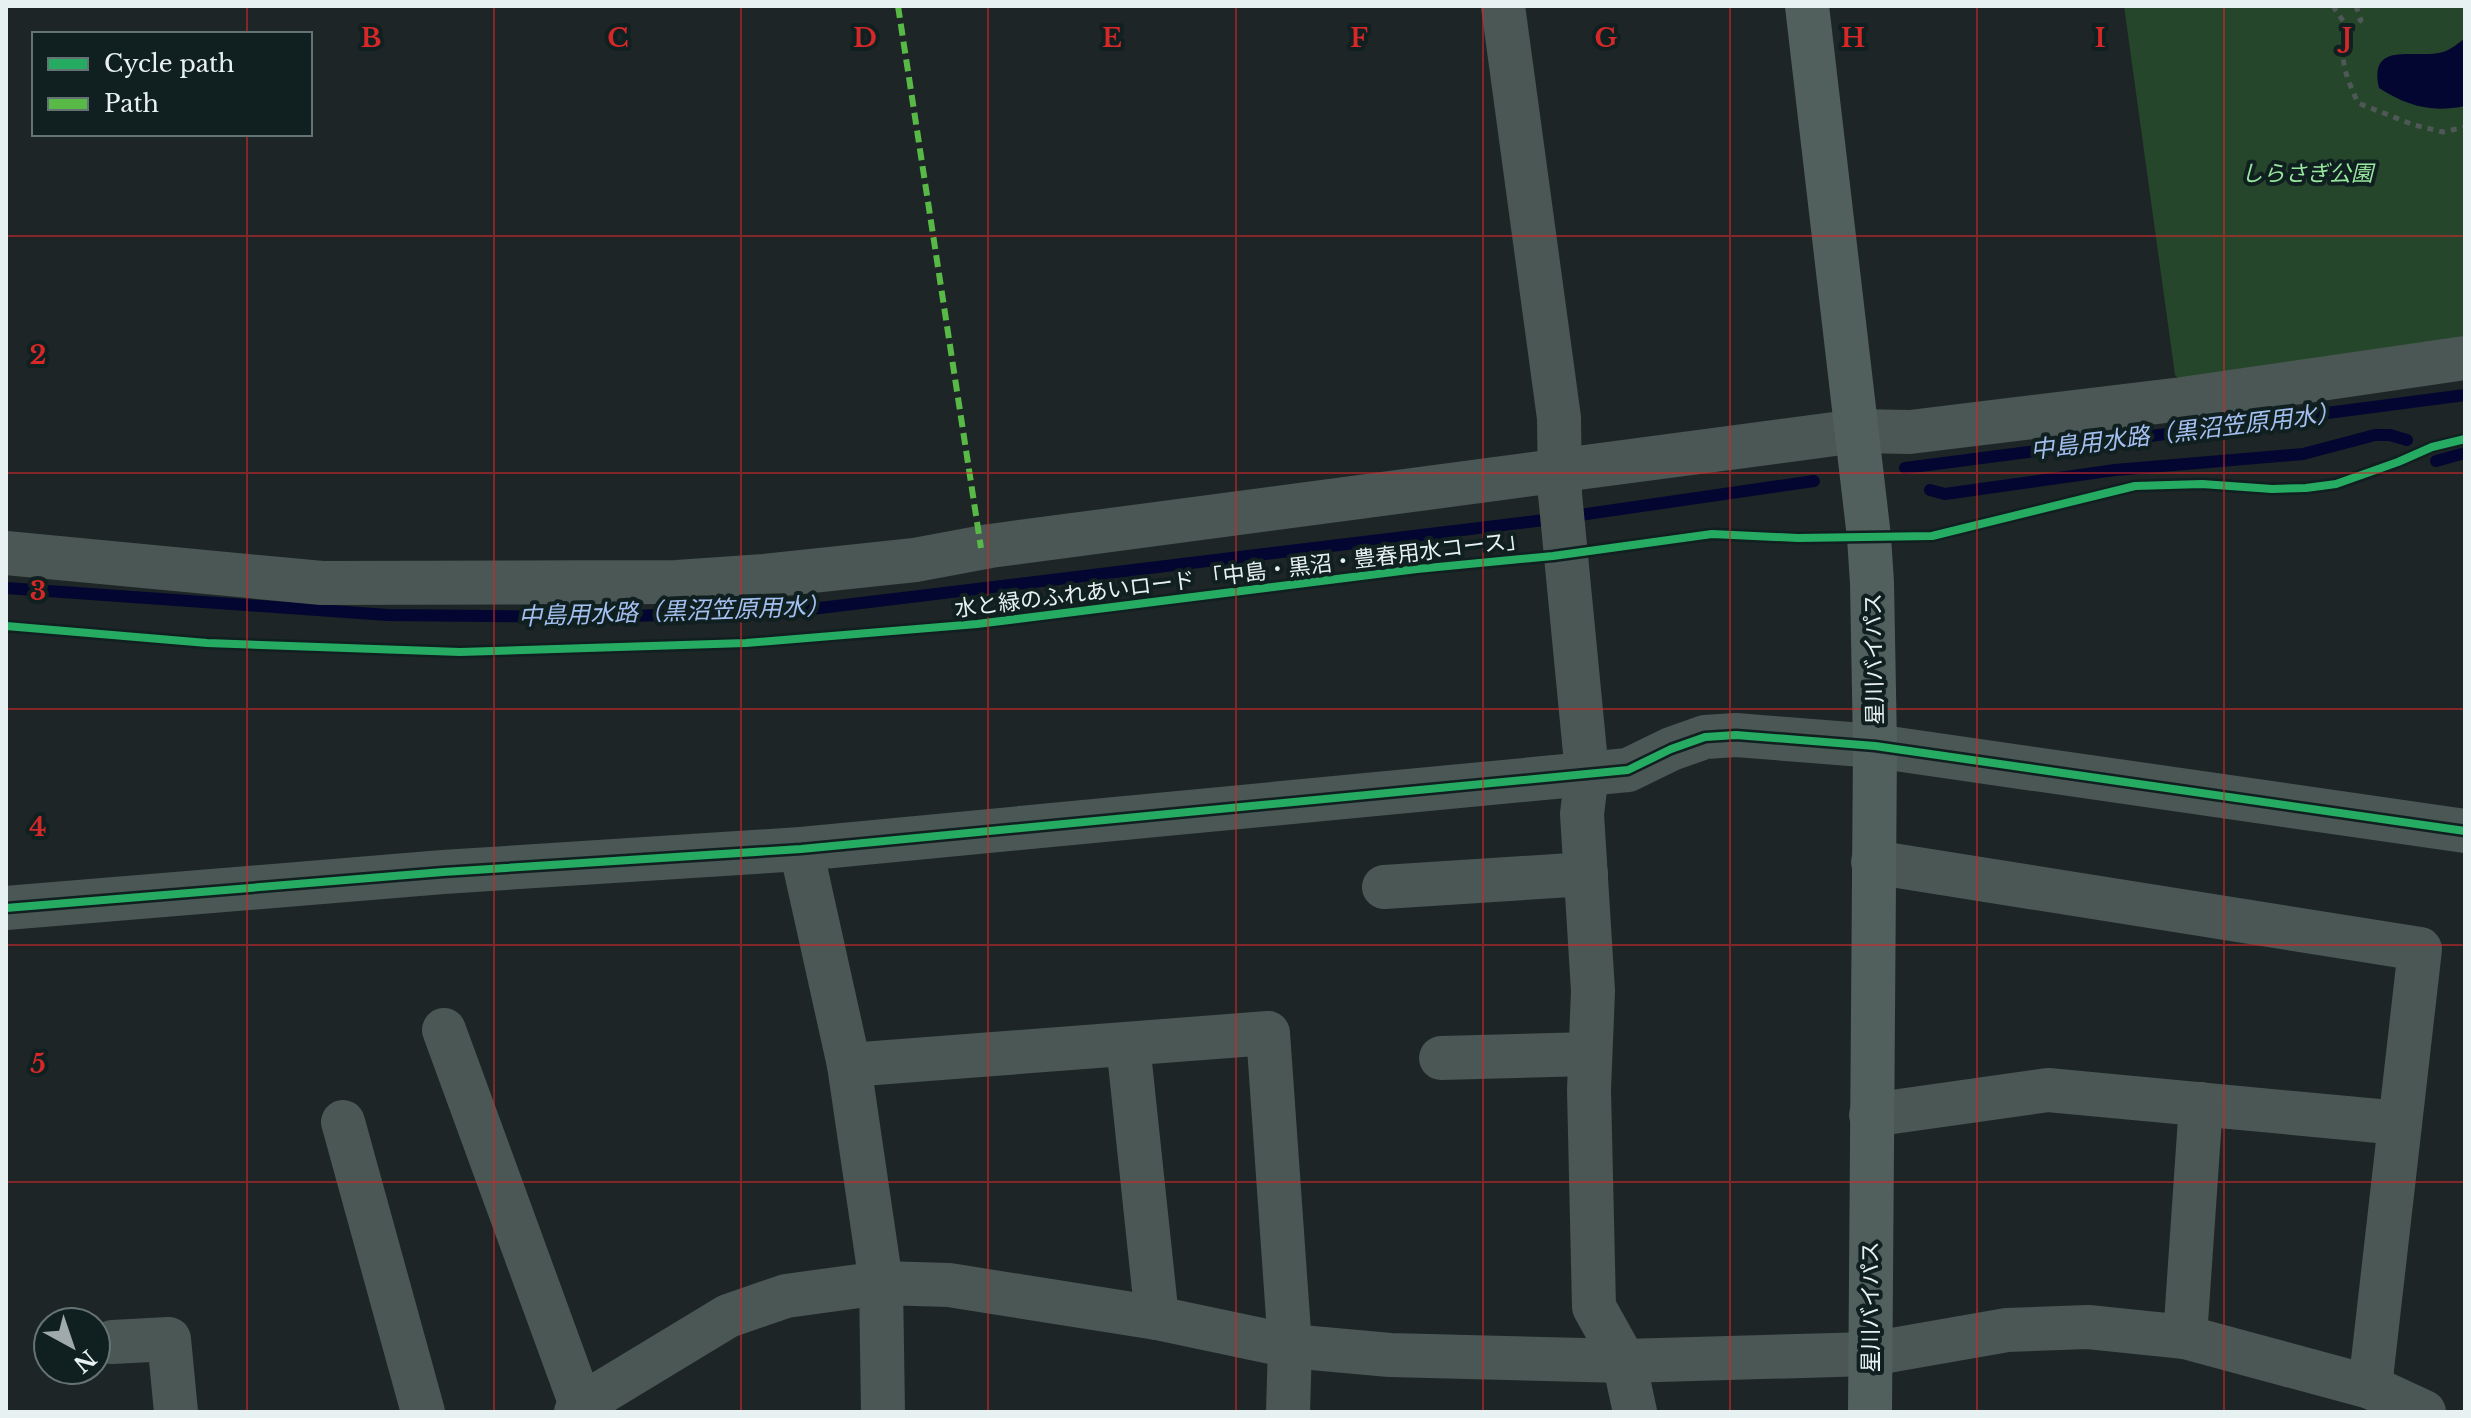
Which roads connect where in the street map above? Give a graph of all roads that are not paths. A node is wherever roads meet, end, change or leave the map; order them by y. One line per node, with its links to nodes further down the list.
1 (1503, 6): 5 (street)
2 (1807, 6): 4 (main road, 星川バイパス)
3 (2465, 358): 4 (street)
4 (1857, 431): 5 (street); 7 (main road, 星川バイパス)
5 (1560, 482): 6 (street); 8 (street)
6 (6, 553)
7 (1875, 746): 8 (street); 9 (street); 11 (main road, 星川バイパス)
8 (1587, 773): 10 (street); 12 (street)
9 (2465, 831)
10 (801, 849): 14 (street); 19 (street)
11 (1873, 862): 21 (main road, 星川バイパス); 23 (street)
12 (1586, 874): 13 (street); 17 (street)
13 (1384, 887)
14 (6, 908)
15 (444, 1030): 32 (street)
16 (1128, 1044): 19 (street); 25 (street); 28 (street)
17 (1590, 1054): 18 (street); 30 (street)
18 (1441, 1058)
19 (849, 1065): 24 (street)
20 (2201, 1104): 21 (street); 23 (street); 26 (street)
21 (1871, 1115): 29 (main road, 星川バイパス)
22 (343, 1122): 34 (street)
23 (2400, 1123): 31 (street)
24 (881, 1283): 25 (street); 32 (street); 35 (street)
25 (1157, 1318): 28 (street)
26 (2185, 1337): 29 (street); 31 (street)
27 (112, 1342): 33 (street)
28 (1290, 1346): 30 (street); 36 (street)
29 (1870, 1354): 30 (street); 38 (main road, 星川バイパス)
30 (1624, 1361): 37 (street)
31 (2370, 1387): 39 (street)
32 (578, 1409)
33 (176, 1412)
34 (423, 1412)
35 (883, 1412)
36 (1288, 1412)
37 (1635, 1412)
38 (1870, 1412)
39 (2424, 1412)

